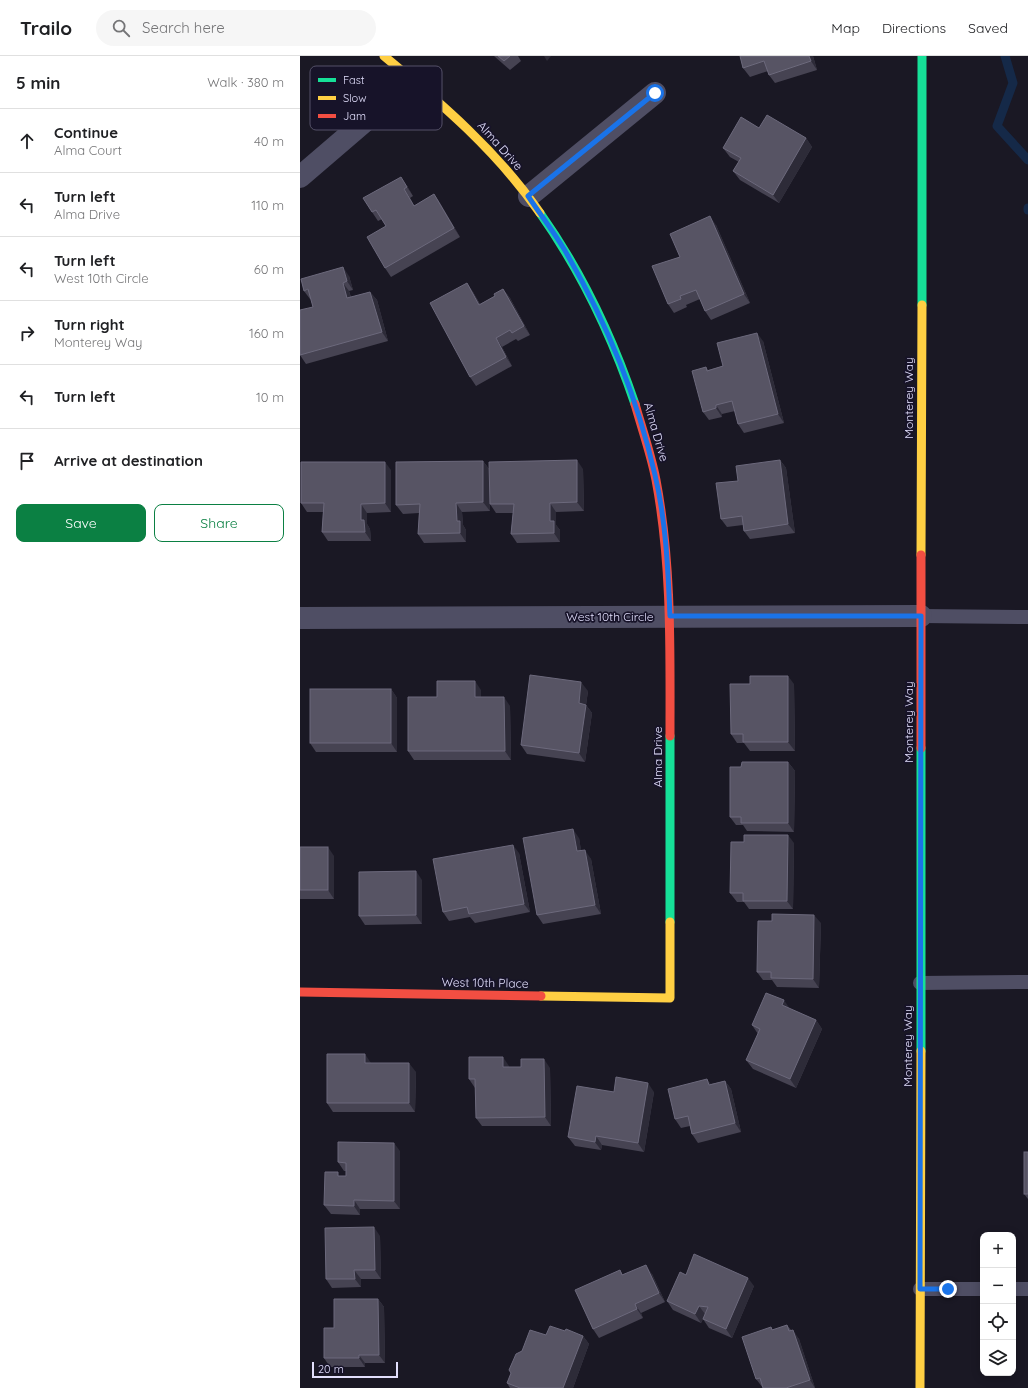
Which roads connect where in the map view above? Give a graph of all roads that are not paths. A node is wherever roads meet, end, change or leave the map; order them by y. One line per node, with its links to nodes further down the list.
1 (384, 56): 3 (street, Alma Drive)
2 (922, 56): 10 (street, Monterey Way)
3 (396, 66)
4 (655, 93): 8 (street)
5 (442, 104): 8 (street, Alma Drive)
6 (355, 130): 7 (street)
7 (300, 177)
8 (528, 196): 9 (street, Alma Drive)
9 (670, 616): 10 (street, West 10th Circle); 12 (street, West 10th Circle); 16 (street, Alma Drive)
10 (921, 616): 11 (lane); 14 (street, Monterey Way)
11 (1028, 617)
12 (300, 618)
13 (1028, 982): 14 (lane)
14 (920, 983): 17 (street, Monterey Way)
15 (300, 992): 16 (street, West 10th Place)
16 (670, 998)
17 (920, 1289): 18 (lane); 21 (street, Monterey Way)
18 (980, 1289)
19 (1016, 1289): 20 (lane)
20 (1028, 1289)
21 (920, 1388)

